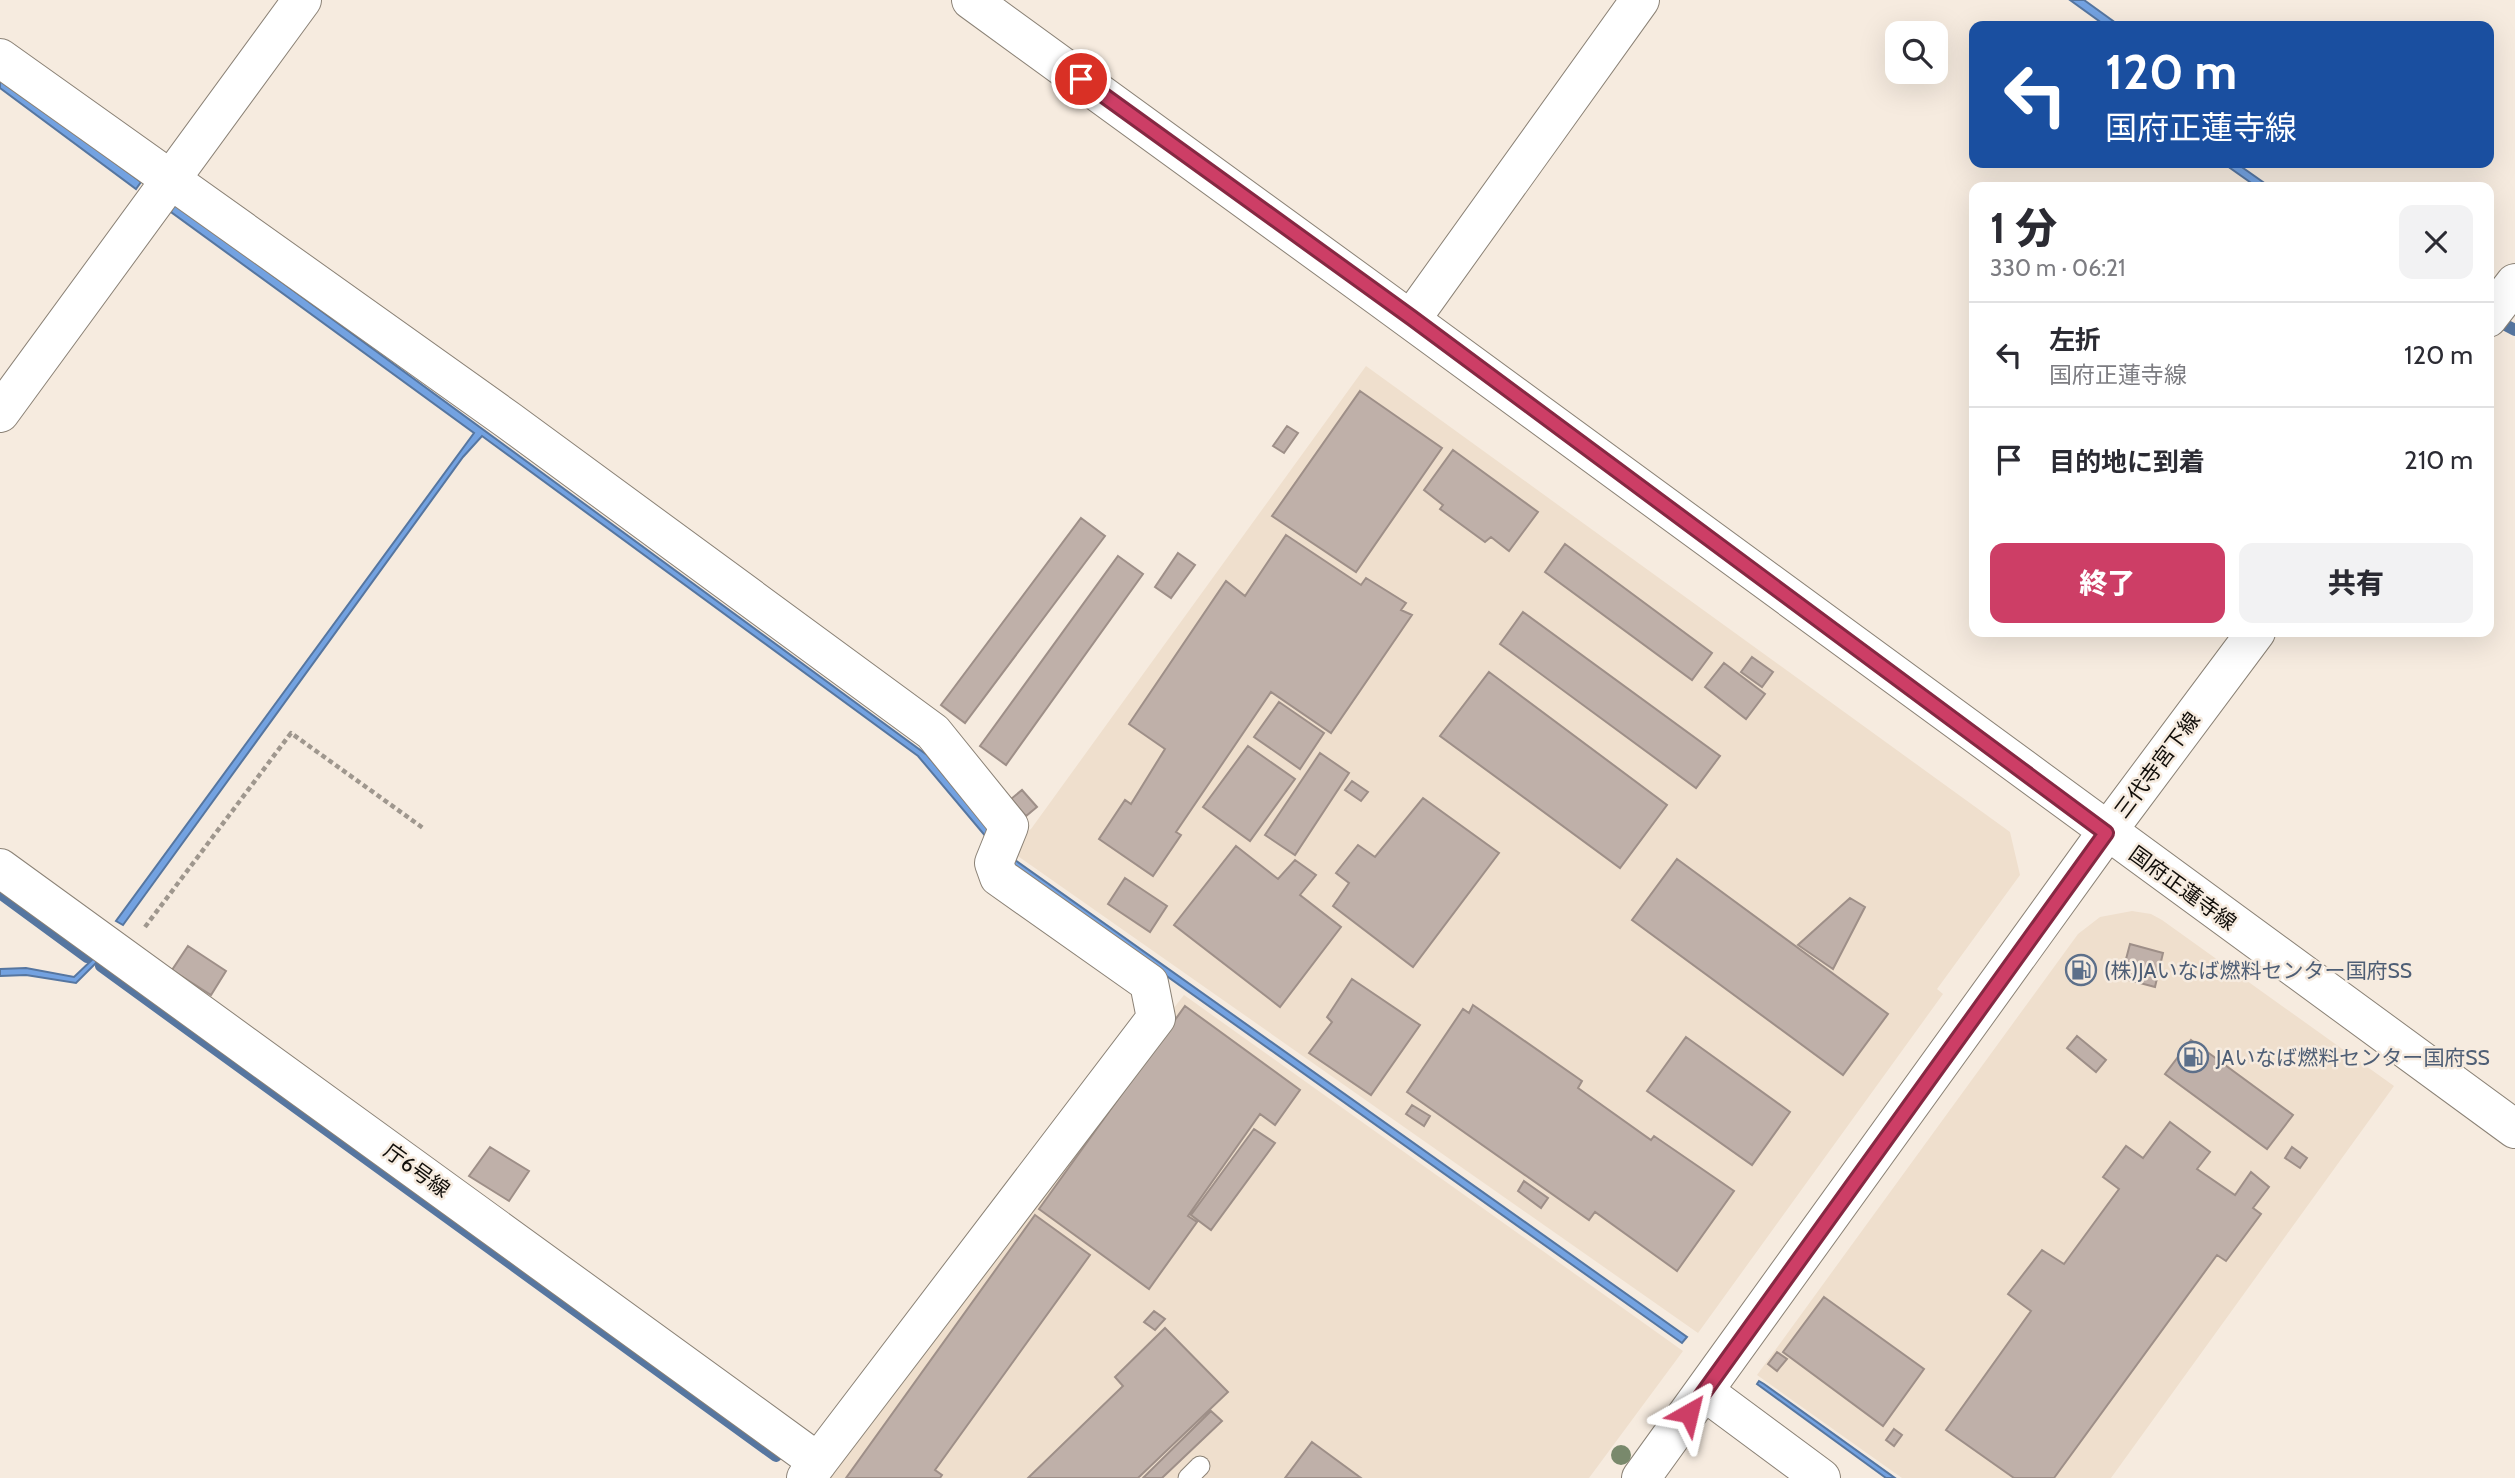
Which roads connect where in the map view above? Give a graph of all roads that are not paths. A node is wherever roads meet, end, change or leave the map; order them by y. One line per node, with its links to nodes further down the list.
1 (302, 0): 5 (street)
2 (971, 0): 8 (street, 国府正蓮寺線)
3 (1640, 0): 8 (street)
4 (0, 58): 5 (street)
5 (170, 181): 9 (street); 15 (street)
6 (2515, 283): 7 (street)
7 (2494, 310)
8 (1412, 318): 11 (street, 国府正蓮寺線)
9 (0, 413)
10 (2252, 637): 11 (street, 三代寺宮下線)
11 (2106, 833): 13 (street, 国府正蓮寺線); 14 (street, 三代寺宮下線)
12 (0, 868): 15 (street, 庁6号線)
13 (2515, 1129)
14 (1705, 1392): 16 (street, 三代寺宮下線); 17 (street)
15 (812, 1470)
16 (1641, 1478)
17 (1821, 1478)

